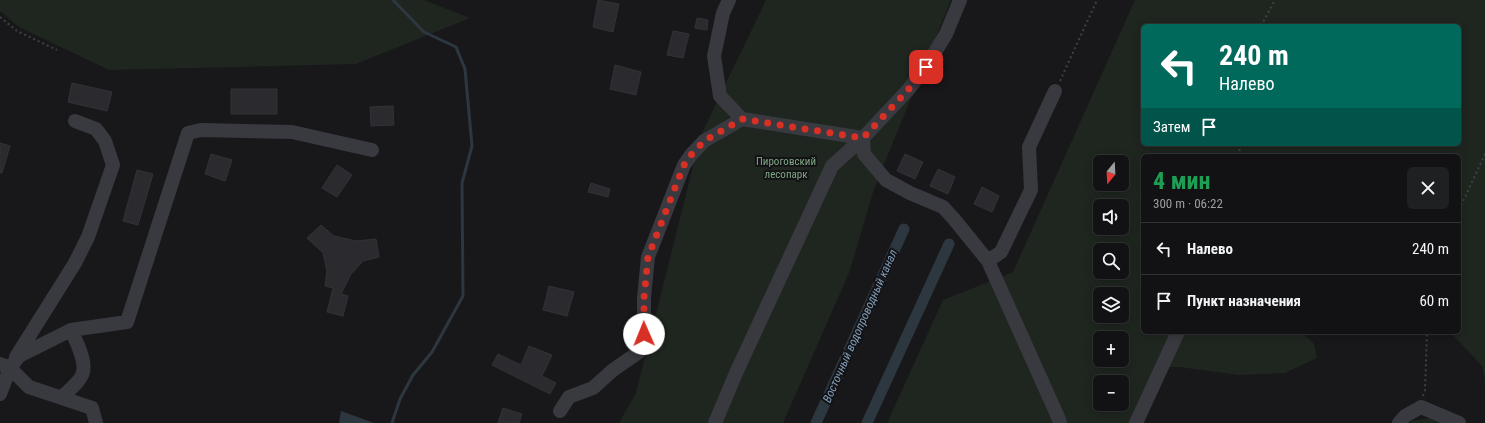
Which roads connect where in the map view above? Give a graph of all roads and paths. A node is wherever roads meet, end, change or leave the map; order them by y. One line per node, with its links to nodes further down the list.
1 (729, 0): 9 (street)
2 (960, 0): 11 (street)
3 (1097, 0): 8 (path)
4 (1275, 0): 6 (path)
5 (0, 17): 7 (path)
6 (1261, 24)
7 (57, 50)
8 (1055, 91): 15 (street)
9 (742, 119): 11 (street); 23 (street)
10 (75, 121): 19 (street)
11 (863, 138): 15 (street); 25 (street)
12 (372, 150): 16 (street)
13 (1485, 154): 14 (path)
14 (1461, 206)
15 (988, 261): 26 (street)
16 (71, 330): 19 (street); 21 (street)
17 (1177, 334): 27 (street)
18 (1427, 334): 22 (path)
19 (6, 367): 20 (street); 21 (street)
20 (0, 394)
21 (60, 398): 24 (street)
22 (1421, 407): 28 (street); 29 (street)
23 (560, 411)
24 (96, 423)
25 (715, 423)
26 (1060, 423)
27 (1136, 423)
28 (1399, 423)
29 (1459, 423)

